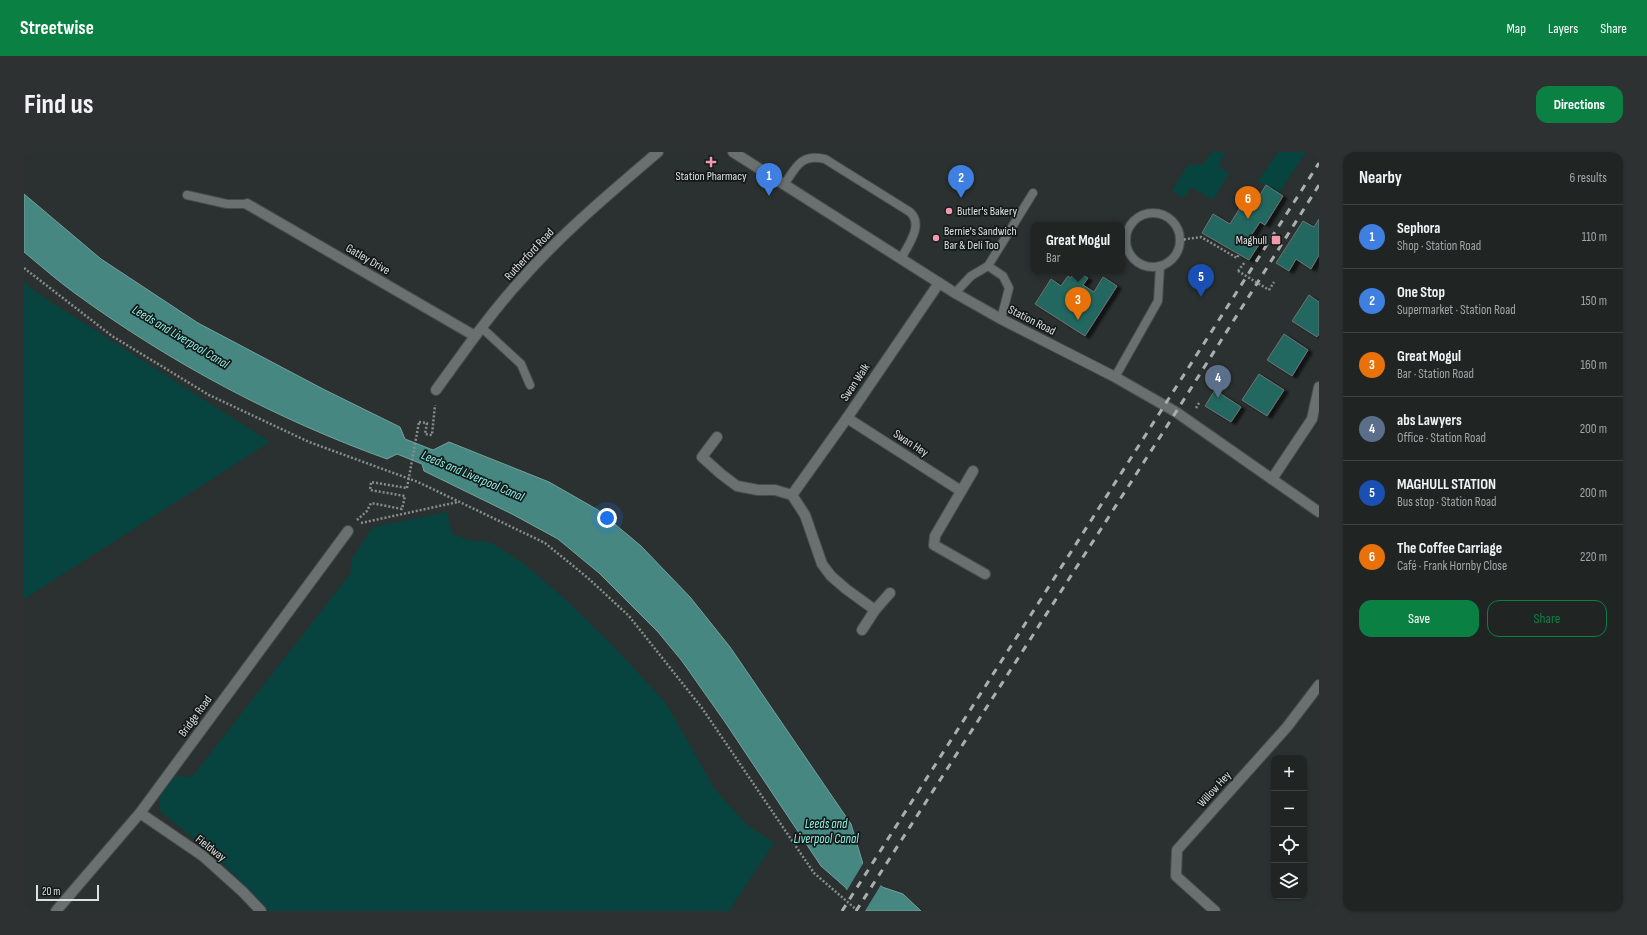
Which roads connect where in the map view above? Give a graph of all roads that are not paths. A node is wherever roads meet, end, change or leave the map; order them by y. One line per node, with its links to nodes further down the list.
1 (658, 152): 14 (street, Rutherford Road)
2 (733, 152): 3 (street, Station Road)
3 (744, 155): 4 (street, Station Road)
4 (784, 184): 8 (street, Station Road); 8 (lane)
5 (1033, 193): 9 (lane)
6 (187, 195): 7 (lane)
7 (247, 204): 15 (street, Gatley Drive)
8 (900, 259): 11 (street, Station Road)
9 (988, 266): 12 (lane); 13 (lane)
10 (1160, 266): 10 (lane); 16 (lane)
11 (939, 283): 12 (street, Station Road); 20 (street, Swan Walk)
12 (955, 293): 13 (street, Station Road)
13 (1001, 319): 16 (street, Station Road)
14 (482, 328): 15 (street, Rutherford Road); 17 (lane)
15 (475, 336): 19 (street, Rutherford Road)
16 (1115, 377): 23 (street, Station Road)
17 (530, 385)
18 (1319, 387): 23 (street)
19 (436, 390)
20 (847, 418): 24 (street, Swan Hey); 25 (street, Swan Walk)
21 (717, 437): 25 (street)
22 (973, 471): 24 (street)
23 (1272, 479): 26 (street, Station Road)
24 (961, 491): 28 (street)
25 (792, 494): 30 (street)
26 (1319, 512)
27 (350, 528): 33 (street, Bridge Road)
28 (985, 574)
29 (890, 593): 30 (street)
30 (875, 610): 31 (street)
31 (862, 630)
32 (1319, 685): 36 (street, Willow Hey)
33 (140, 813): 34 (street, Bridge Road); 35 (street, Fieldway)
34 (56, 911)
35 (261, 911)
36 (1215, 911)

